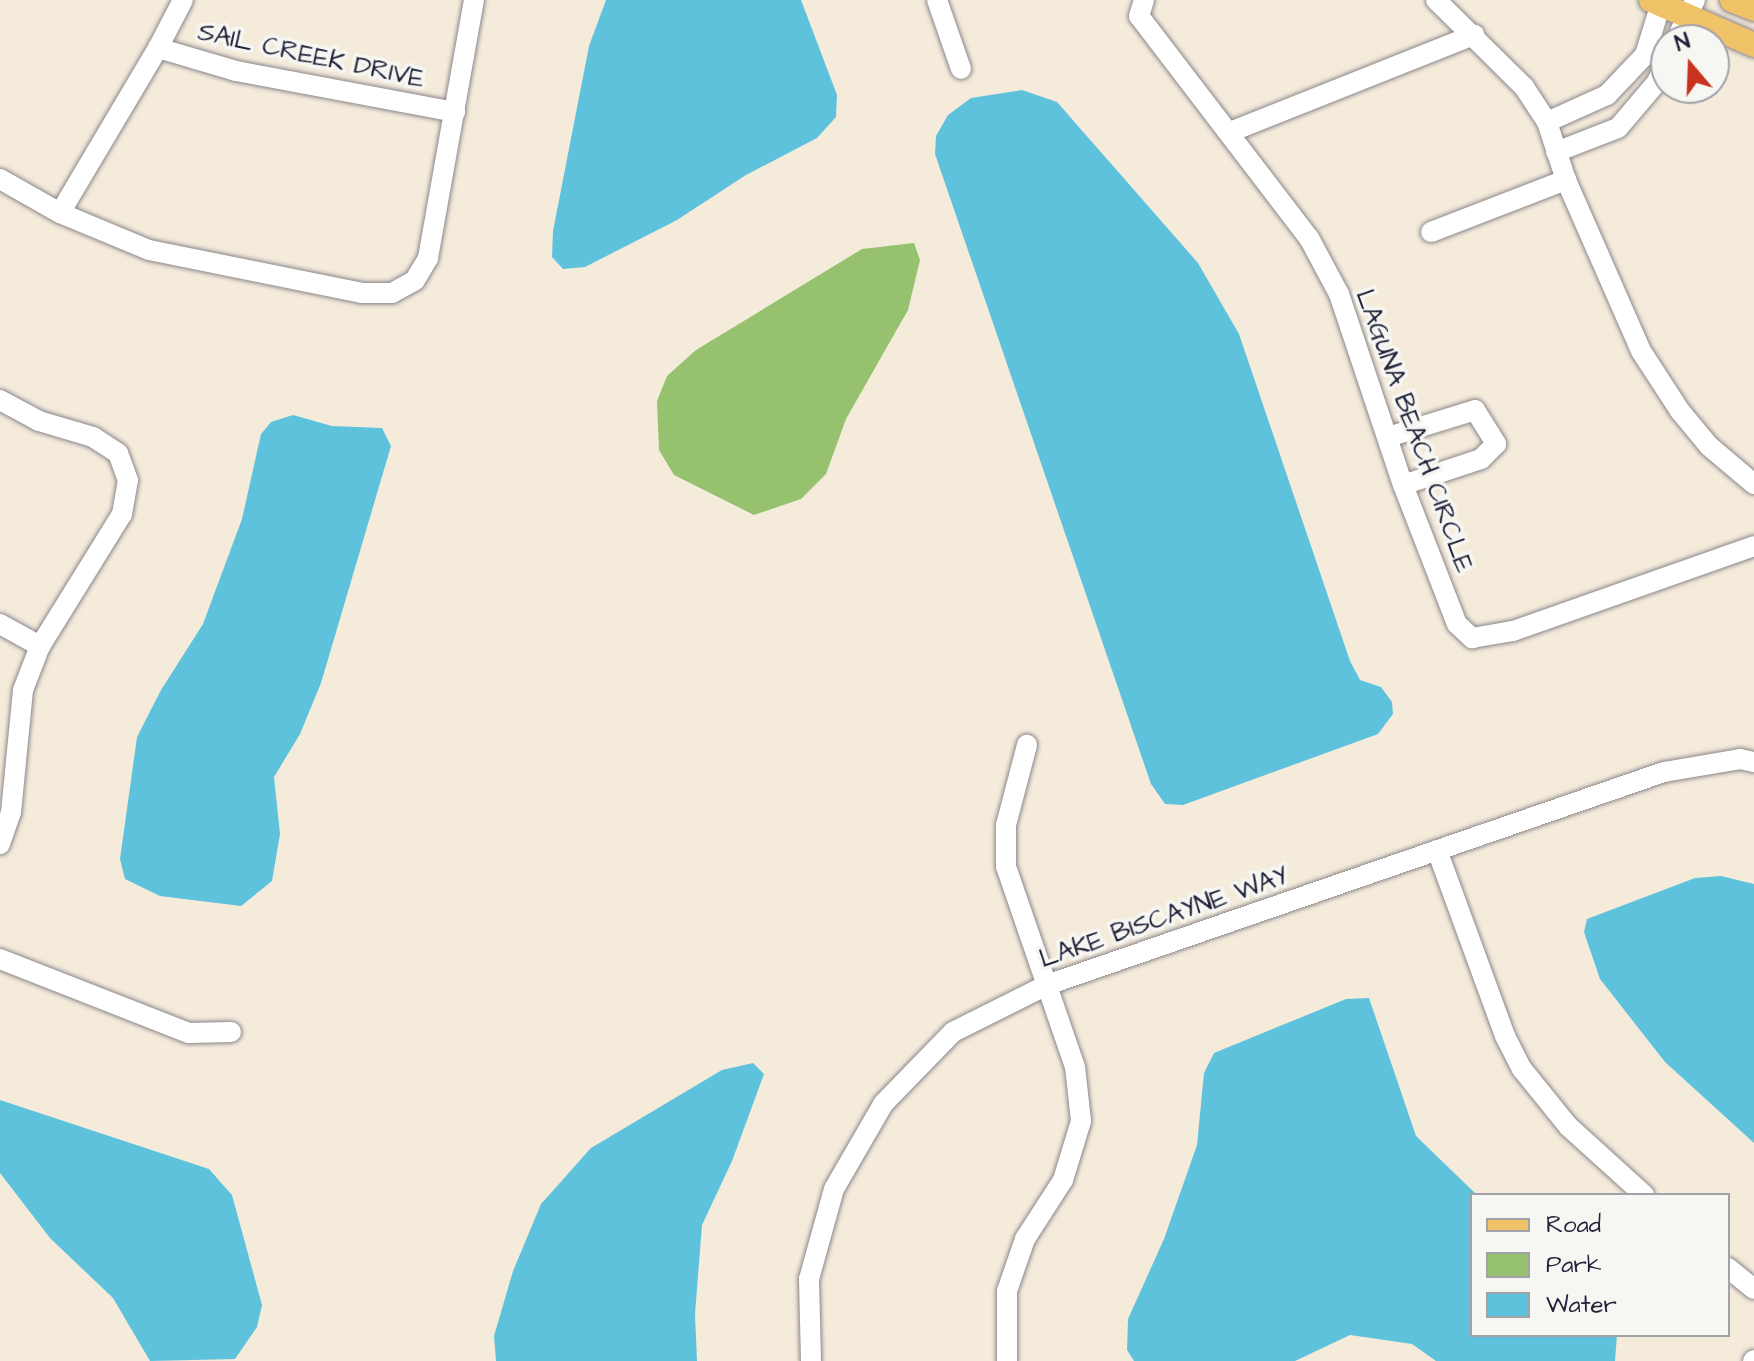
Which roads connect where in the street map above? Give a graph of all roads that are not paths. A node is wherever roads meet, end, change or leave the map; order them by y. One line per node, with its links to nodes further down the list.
1 (183, 0): 12 (street)
2 (474, 0): 15 (street)
3 (937, 0): 13 (street)
4 (1144, 0): 17 (street, LAGUNA BEACH CIRCLE)
5 (1436, 0): 10 (street)
6 (1732, 0): 8 (main road)
7 (1657, 2): 9 (main road); 16 (street)
8 (1754, 9)
9 (1686, 19): 11 (main road)
10 (1474, 35): 16 (street); 17 (street)
11 (1754, 45)
12 (158, 48): 15 (street, SAIL CREEK DRIVE); 21 (street)
13 (961, 69)
14 (1650, 90): 18 (street)
15 (455, 112): 21 (street)
16 (1547, 122): 18 (street)
17 (1230, 132): 24 (street, LAGUNA BEACH CIRCLE)
18 (1556, 152): 20 (street)
19 (0, 179): 21 (street)
20 (1566, 180): 22 (street); 25 (street)
21 (60, 213)
22 (1431, 232)
23 (0, 400): 29 (street)
24 (1388, 437): 26 (street, LAGUNA BEACH CIRCLE); 26 (street)
25 (1754, 484)
26 (1403, 485): 27 (street, LAGUNA BEACH CIRCLE)
27 (1754, 546)
28 (0, 624): 29 (street)
29 (40, 646): 32 (street)
30 (1027, 745): 35 (street)
31 (1754, 762): 33 (street, LAKE BISCAYNE WAY)
32 (0, 844)
33 (1437, 850): 35 (street, LAKE BISCAYNE WAY); 37 (street)
34 (0, 959): 36 (street)
35 (1047, 985): 40 (street, LAKE BISCAYNE WAY); 41 (street)
36 (231, 1032)
37 (1642, 1193)
38 (1730, 1270): 39 (street)
39 (1754, 1289)
40 (811, 1361)
41 (1007, 1361)

